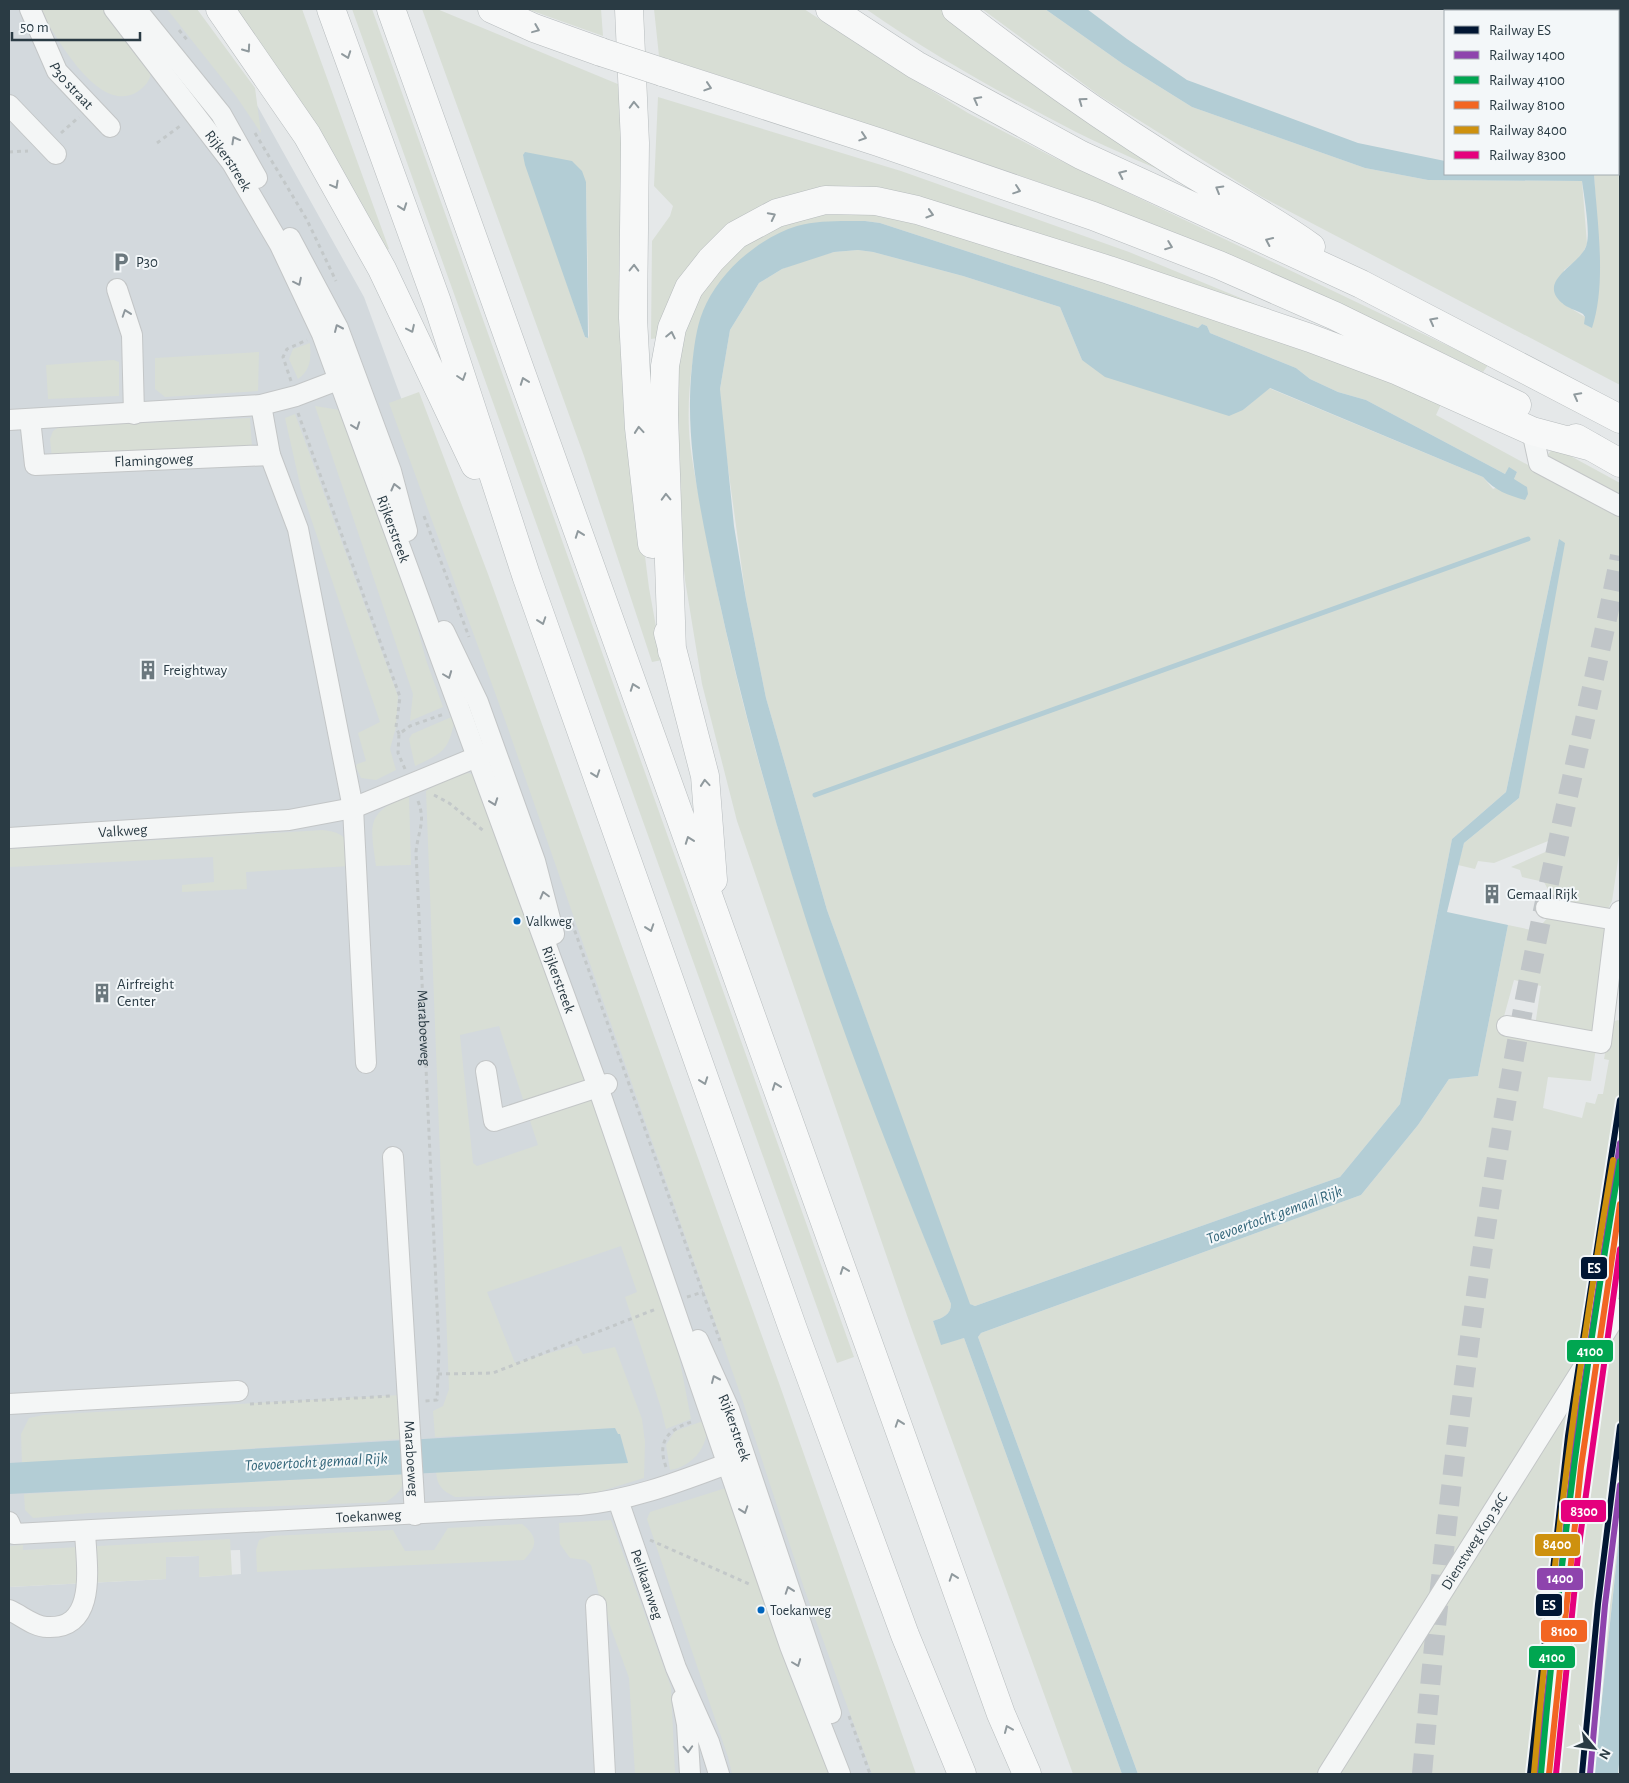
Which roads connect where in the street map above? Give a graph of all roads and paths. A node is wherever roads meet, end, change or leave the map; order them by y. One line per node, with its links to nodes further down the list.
1 (30, 9): 12 (street, P30 straat)
2 (114, 9): 17 (street, Rijkerstreek, one-way to 17)
3 (136, 9): 18 (street, Rijkerstreek, one-way to 3)
4 (220, 9): 30 (highway, one-way to 30)
5 (331, 9): 30 (highway, one-way to 30)
6 (391, 9): 41 (highway, one-way to 6)
7 (492, 9): 26 (highway, one-way to 26, bridge)
8 (629, 9): 31 (highway, one-way to 8)
9 (830, 9): 14 (highway, one-way to 9)
10 (956, 9): 14 (highway, one-way to 10)
11 (9, 105): 13 (street)
12 (110, 127)
13 (56, 154)
14 (1361, 284): 23 (highway, one-way to 14)
15 (117, 289): 21 (street, one-way to 15)
16 (143, 334): 21 (street)
17 (322, 334): 18 (street, Rijkerstreek); 19 (path)
18 (348, 377): 19 (street); 32 (street, Rijkerstreek, one-way to 32); 34 (street, Rijkerstreek, one-way to 18)
19 (296, 396): 20 (street); 33 (path, Maraboeweg)
20 (261, 406): 21 (street); 27 (street)
21 (141, 413): 22 (street)
22 (30, 419): 24 (street); 27 (street, Flamingoweg)
23 (1620, 419)
24 (9, 420)
25 (1532, 431): 26 (highway); 29 (street); 31 (highway, one-way to 25)
26 (1592, 447): 28 (highway)
27 (270, 455): 36 (street)
28 (1620, 463)
29 (1620, 506)
30 (526, 575): 72 (highway, one-way to 72)
31 (672, 651): 41 (highway, one-way to 31)
32 (460, 708): 33 (path); 34 (street, Rijkerstreek)
33 (399, 734): 35 (path, Maraboeweg)
34 (486, 753): 35 (street, Valkweg); 46 (street, Rijkerstreek)
35 (410, 783): 36 (street, Valkweg); 37 (path); 51 (path, Maraboeweg)
36 (354, 808): 38 (street, Valkweg); 44 (street)
37 (490, 836)
38 (9, 838)
39 (1546, 908): 40 (street)
40 (1618, 915): 42 (street)
41 (717, 919): 73 (highway, one-way to 41)
42 (1613, 1011): 43 (street)
43 (1507, 1026)
44 (366, 1063)
45 (486, 1071): 46 (street)
46 (602, 1086): 49 (street, Rijkerstreek)
47 (393, 1157): 53 (street, Maraboeweg)
48 (704, 1292): 49 (path)
49 (677, 1301): 51 (path); 55 (street, Rijkerstreek); 56 (street, Rijkerstreek, one-way to 49)
50 (1620, 1309): 74 (street, Dienstweg Kop 36C)
51 (438, 1374): 53 (path, Maraboeweg)
52 (238, 1390): 53 (path); 54 (street)
53 (409, 1403): 59 (street, Maraboeweg)
54 (9, 1404)
55 (712, 1415): 56 (street, Rijkerstreek); 57 (path)
56 (736, 1460): 57 (street, Toekanweg); 70 (street, Rijkerstreek, one-way to 70); 71 (street, Rijkerstreek, one-way to 56)
57 (672, 1484): 58 (street, Toekanweg)
58 (618, 1500): 59 (street, Toekanweg); 61 (street, Pelikaanweg)
59 (415, 1515): 62 (street, Toekanweg)
60 (11, 1530): 62 (street, Toekanweg)
61 (627, 1530): 63 (path); 66 (street, Pelikaanweg)
62 (85, 1531): 65 (street)
63 (750, 1584)
64 (596, 1605): 67 (street)
65 (9, 1610)
66 (676, 1668): 68 (street, Pelikaanweg, one-way to 68); 69 (street, Pelikaanweg)
67 (605, 1774)
68 (690, 1774)
69 (719, 1774)
70 (840, 1774)
71 (852, 1774)
72 (962, 1774)
73 (1027, 1774)
74 (1328, 1774)

